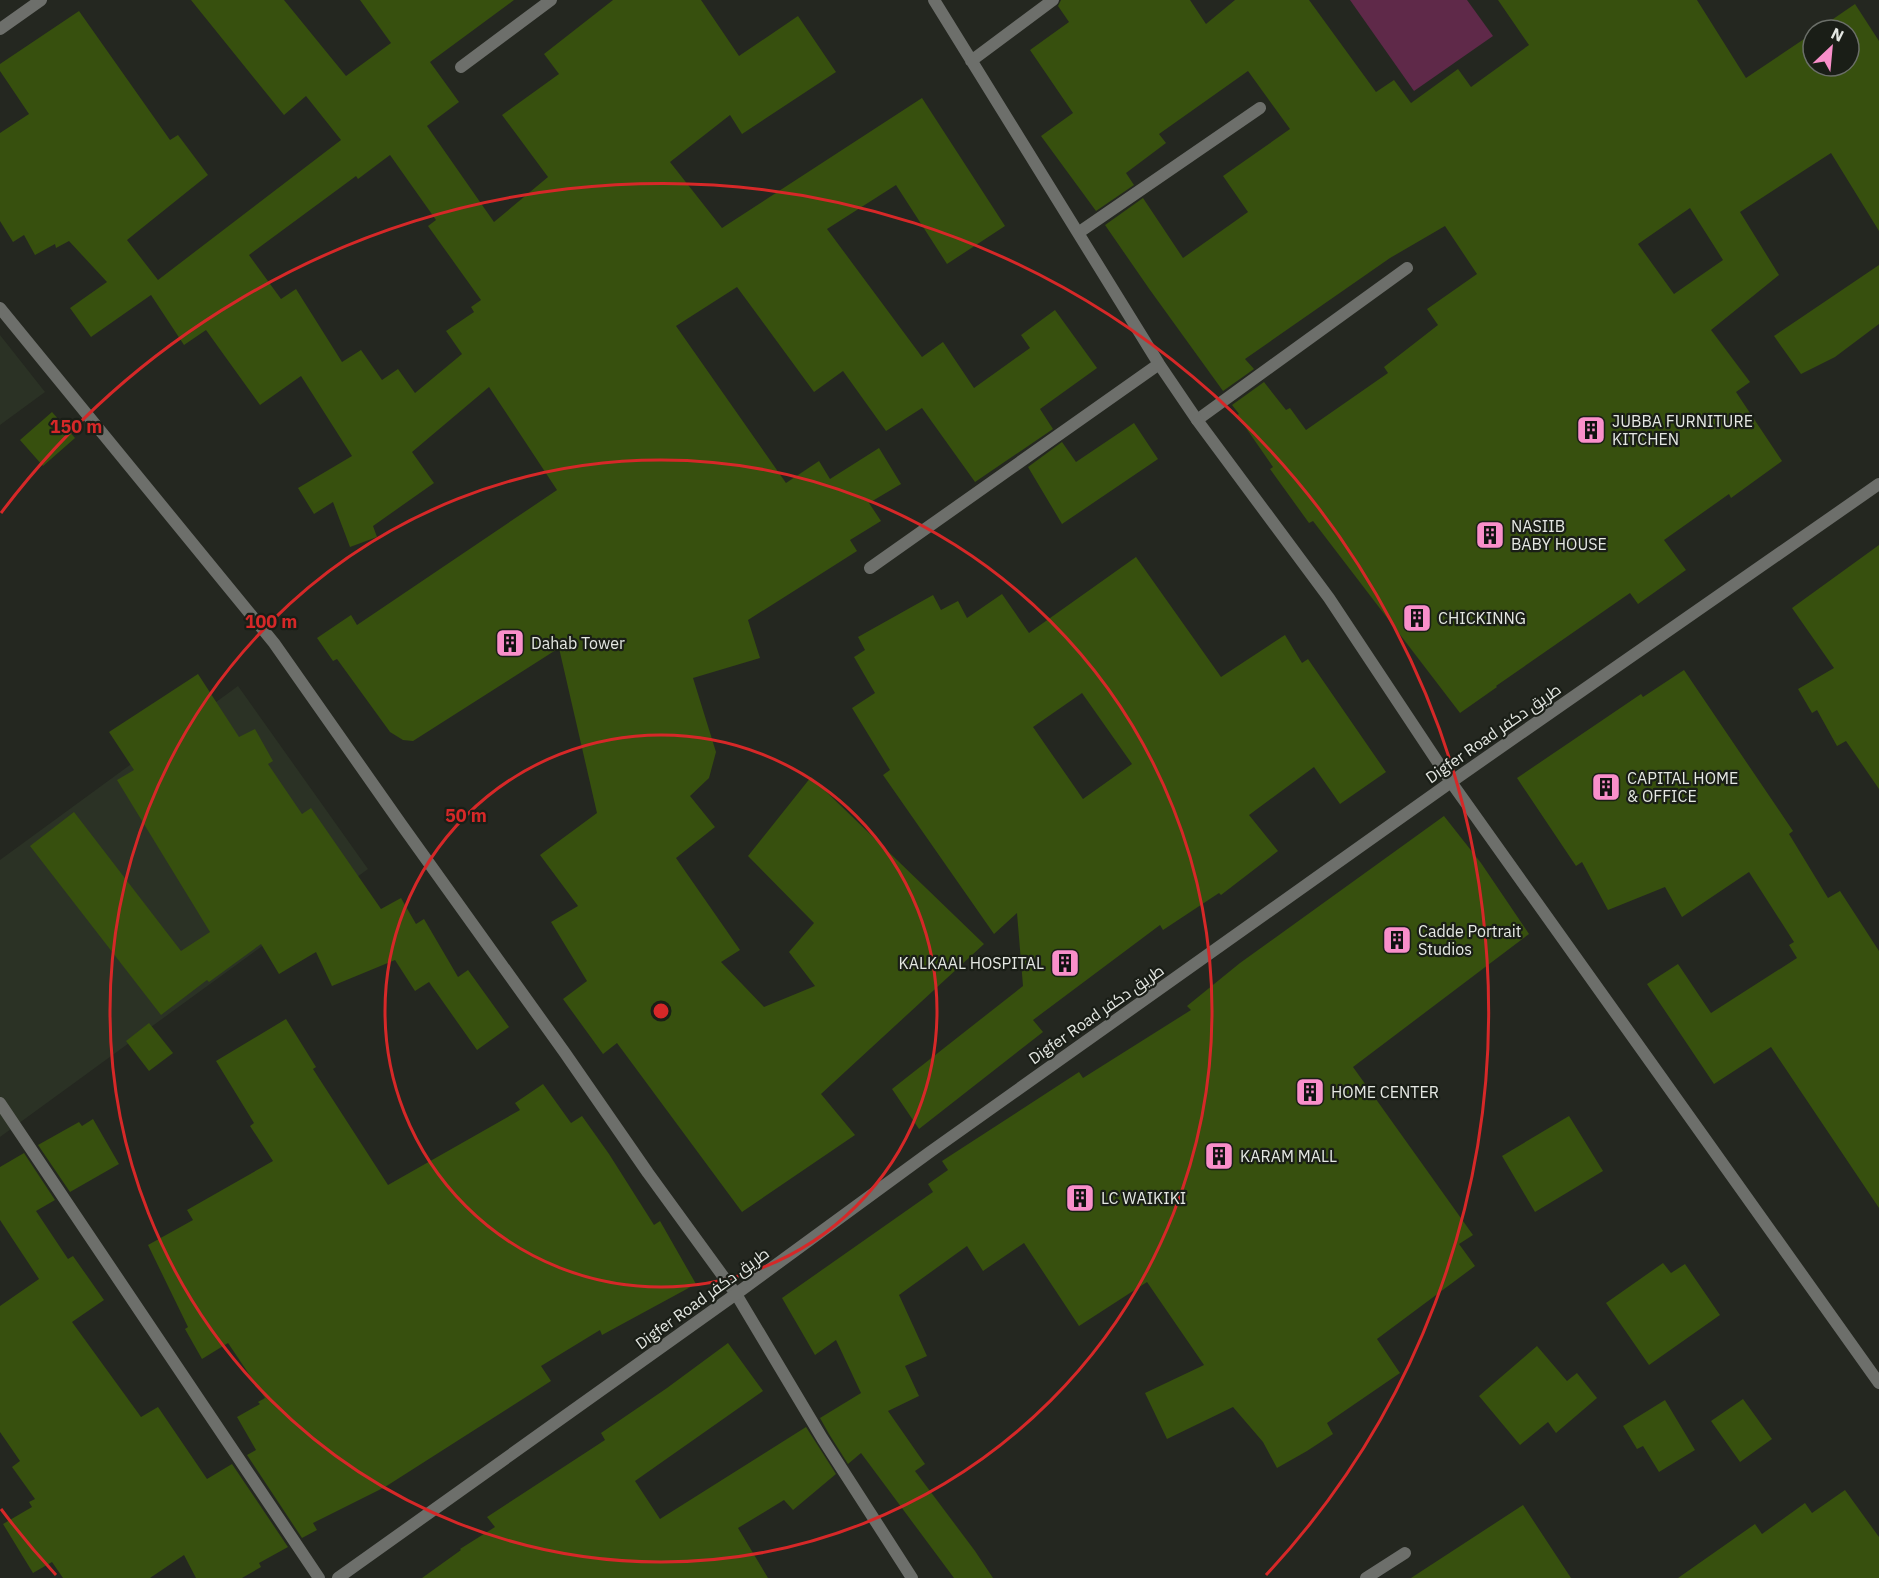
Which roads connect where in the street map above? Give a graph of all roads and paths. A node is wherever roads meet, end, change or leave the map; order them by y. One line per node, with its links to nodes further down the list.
1 (41, 0): 5 (street)
2 (551, 0): 7 (street)
3 (934, 0): 6 (street)
4 (1053, 0): 6 (street)
5 (0, 29)
6 (971, 61): 9 (street)
7 (461, 67)
8 (1260, 108): 9 (street)
9 (1078, 233): 12 (street)
10 (1407, 267): 13 (street)
11 (0, 308): 18 (street)
12 (1159, 364): 13 (street); 15 (street)
13 (1197, 420): 16 (street)
14 (1879, 484): 16 (street, Digfer Road طريق دكفر)
15 (870, 568)
16 (1451, 782): 18 (street, Digfer Road طريق دكفر); 19 (street)
17 (0, 1104): 21 (street)
18 (736, 1294): 22 (street, Digfer Road طريق دكفر); 23 (street)
19 (1879, 1383)
20 (1405, 1553): 24 (street)
21 (319, 1578)
22 (338, 1578)
23 (912, 1578)
24 (1366, 1578)

